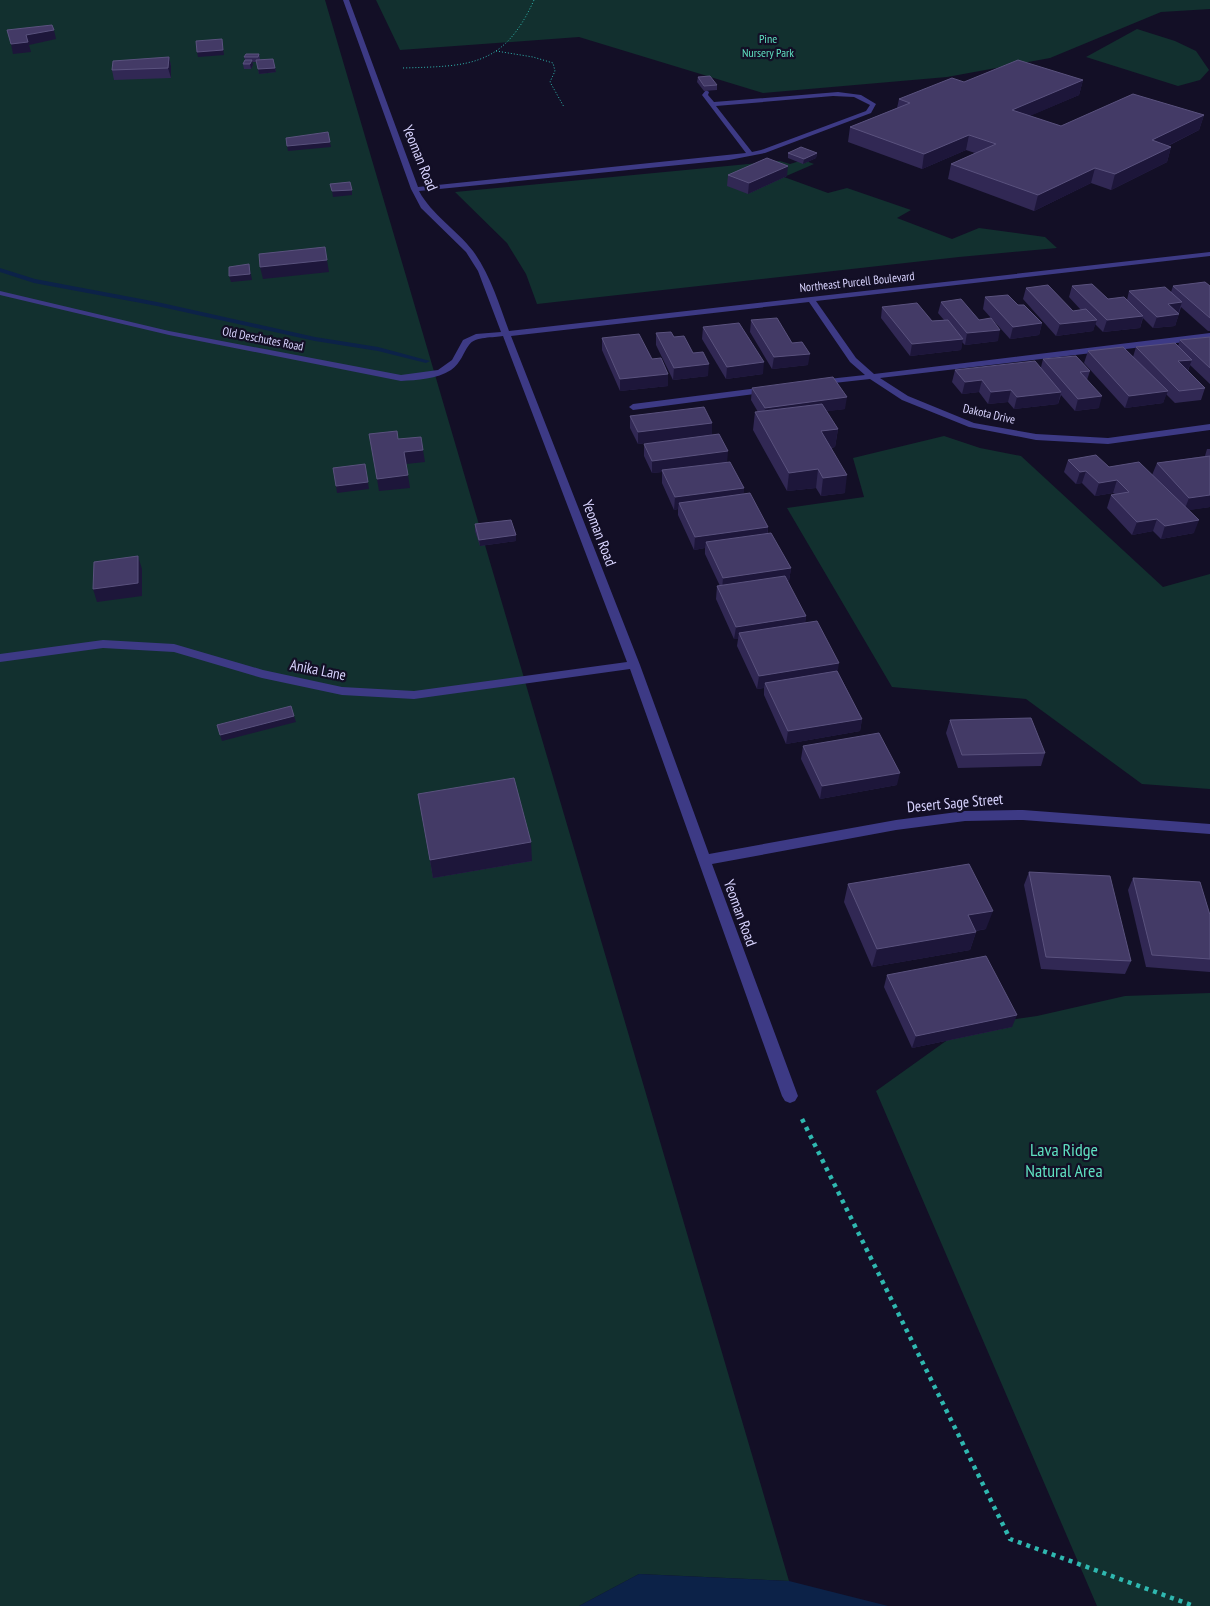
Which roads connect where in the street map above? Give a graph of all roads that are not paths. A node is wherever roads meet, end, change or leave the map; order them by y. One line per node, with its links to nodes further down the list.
1 (346, 0): 5 (street, Yeoman Road)
2 (706, 92): 3 (street)
3 (712, 104): 4 (street); 4 (street)
4 (750, 154): 5 (street)
5 (415, 189): 9 (street, Yeoman Road)
6 (1210, 254): 8 (street, Northeast Purcell Boulevard)
7 (0, 293): 9 (street, Old Deschutes Road)
8 (810, 298): 9 (street, Northeast Purcell Boulevard); 11 (street, Dakota Drive)
9 (506, 333): 17 (street, Yeoman Road)
10 (1210, 336): 11 (street)
11 (871, 376): 12 (street); 15 (street, Dakota Drive)
12 (804, 385)
13 (776, 389): 14 (street)
14 (632, 407)
15 (1210, 427)
16 (0, 658): 17 (street, Anika Lane)
17 (634, 665): 19 (street, Yeoman Road)
18 (1210, 829): 19 (street, Desert Sage Street)
19 (705, 860): 20 (street, Yeoman Road)
20 (790, 1096)

